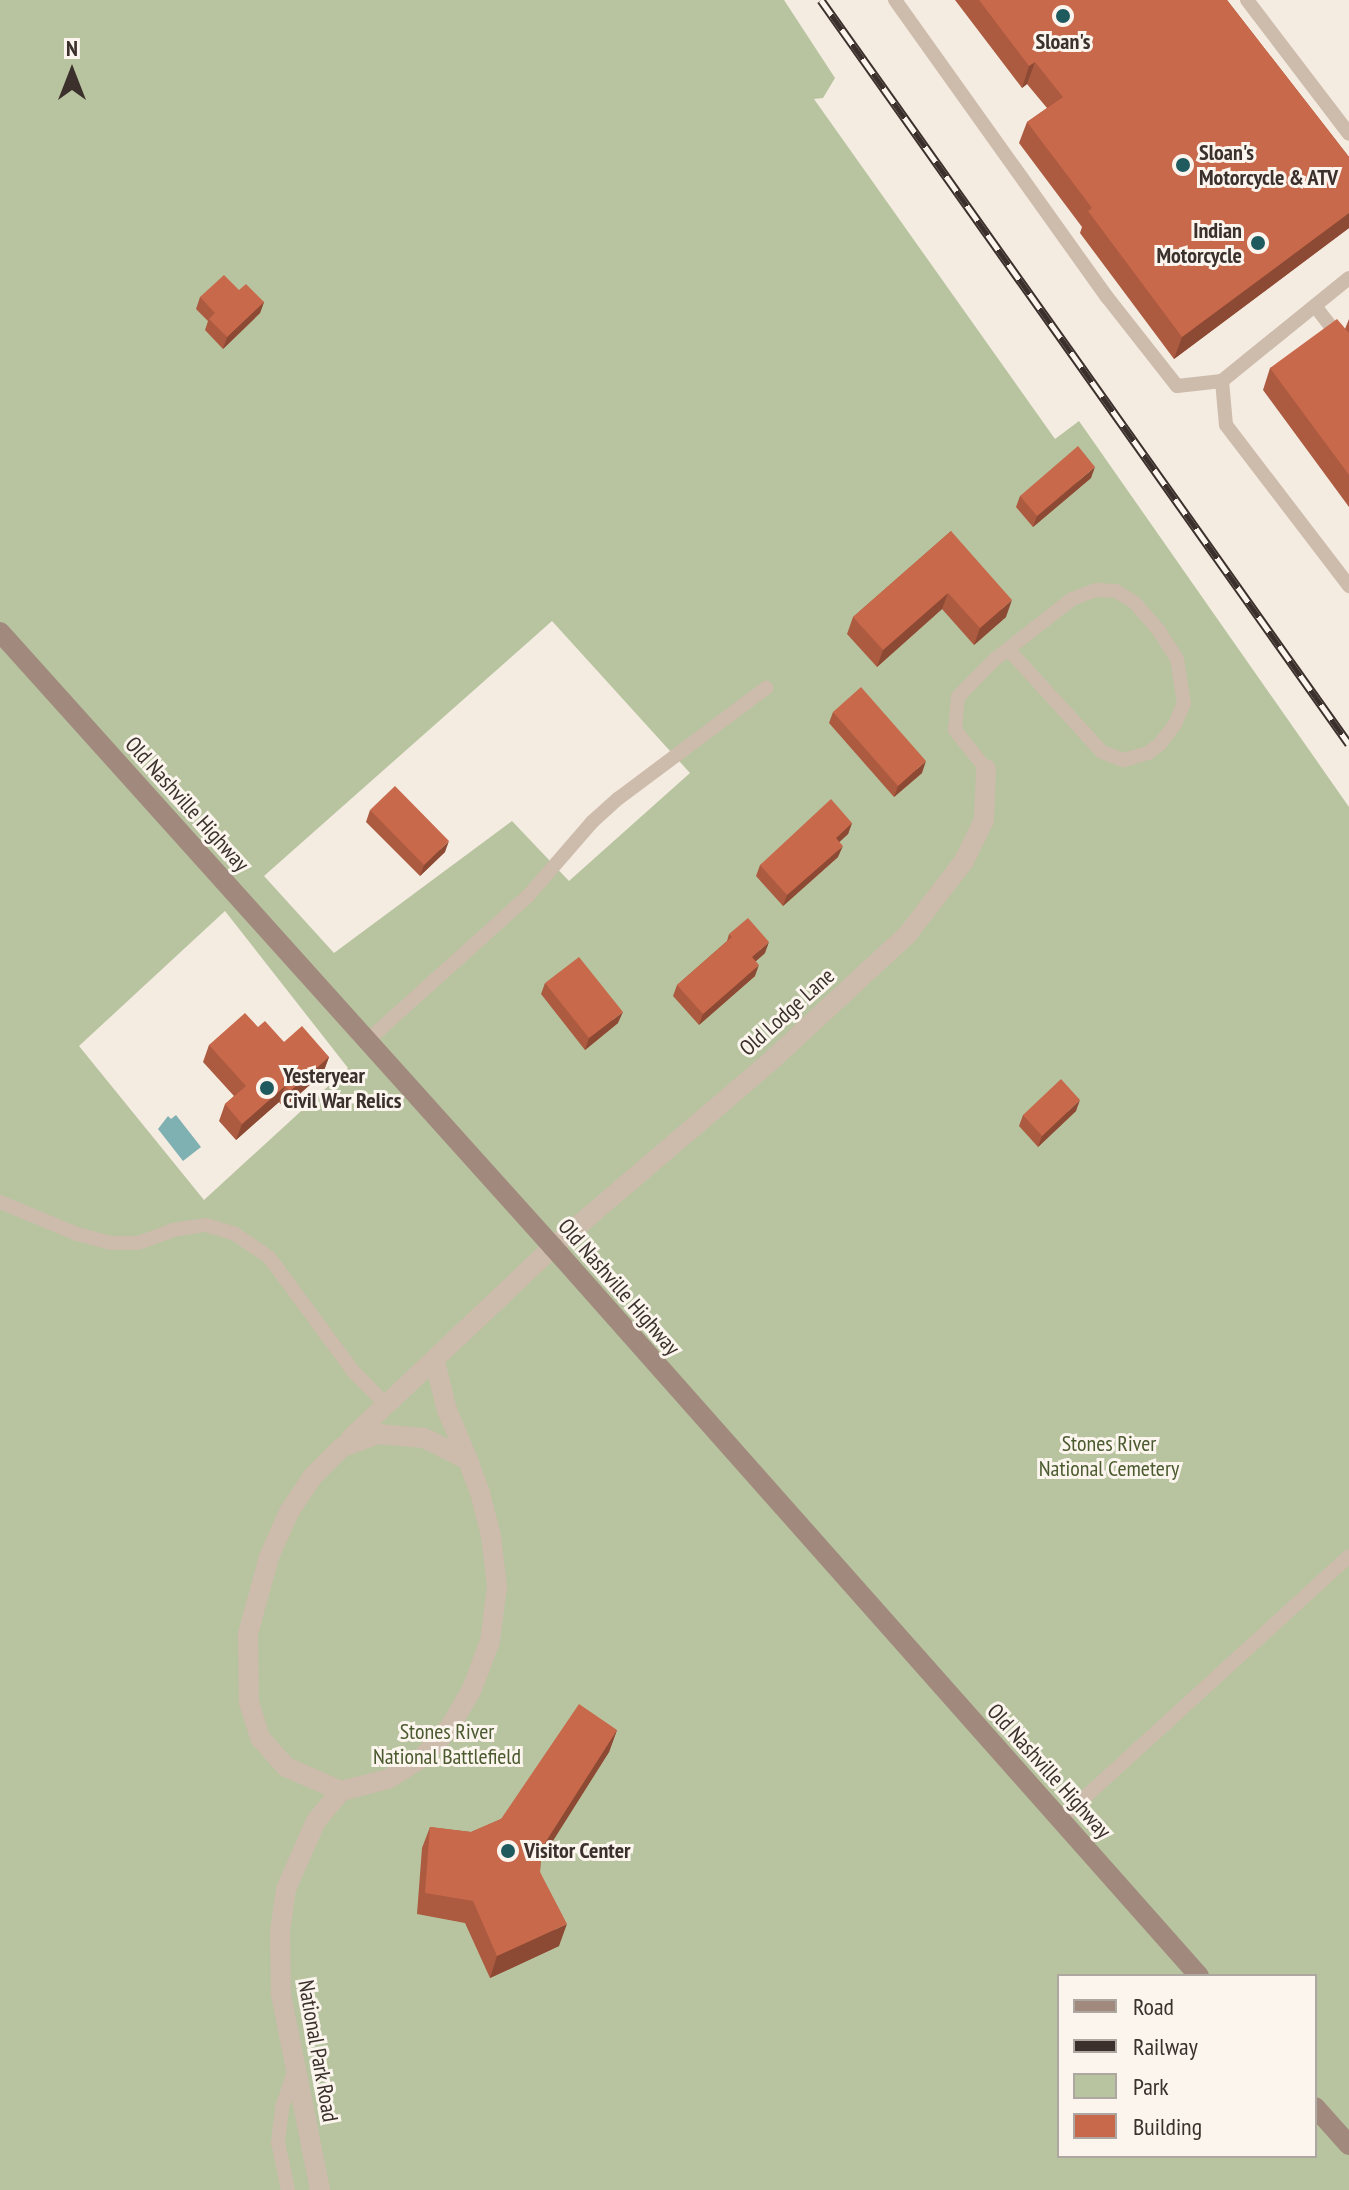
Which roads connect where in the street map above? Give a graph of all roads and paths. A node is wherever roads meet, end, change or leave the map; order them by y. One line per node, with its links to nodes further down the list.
1 (895, 0): 7 (lane)
2 (1247, 0): 3 (lane)
3 (1349, 134)
4 (1349, 278): 5 (lane)
5 (1315, 306): 6 (lane); 7 (lane)
6 (1349, 350)
7 (1222, 381): 8 (lane)
8 (1349, 586)
9 (0, 632): 13 (main road, Old Nashville Highway)
10 (1008, 649): 10 (lane); 12 (lane)
11 (766, 688): 13 (lane)
12 (986, 769): 15 (street, Old Lodge Lane)
13 (367, 1041): 15 (main road, Old Nashville Highway)
14 (0, 1202): 17 (lane)
15 (553, 1247): 16 (street); 22 (main road, Old Nashville Highway)
16 (435, 1362): 17 (street); 19 (street)
17 (387, 1406): 18 (street)
18 (342, 1447): 19 (street); 21 (street)
19 (468, 1460): 21 (street)
20 (1349, 1556): 22 (lane)
21 (341, 1791): 24 (street, National Park Road)
22 (1060, 1820): 23 (main road, Old Nashville Highway)
23 (1197, 1974)
24 (296, 2068): 27 (lane); 28 (street, National Park Road)
25 (1317, 2109): 26 (main road)
26 (1349, 2145)
27 (288, 2190)
28 (320, 2190)

